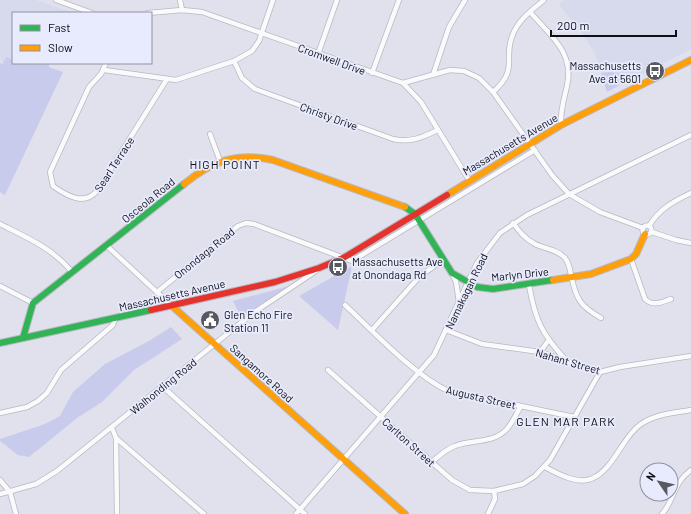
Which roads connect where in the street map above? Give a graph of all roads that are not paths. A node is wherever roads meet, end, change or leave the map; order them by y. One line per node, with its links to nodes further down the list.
1 (56, 0): 9 (street)
2 (180, 0): 8 (street)
3 (274, 0): 12 (street)
4 (337, 0): 13 (street)
5 (399, 0): 18 (street)
6 (465, 0): 19 (street)
7 (544, 0): 10 (street)
8 (182, 10): 11 (street, Cromwell Drive); 12 (street, Cromwell Drive)
9 (89, 12)
10 (530, 12): 22 (street); 23 (street)
11 (152, 13)
12 (262, 34): 13 (street, Cromwell Drive); 14 (street)
13 (318, 54): 18 (street, Cromwell Drive)
14 (234, 60): 20 (street); 24 (street, Christy Drive)
15 (691, 60): 23 (street, Massachusetts Avenue)
16 (106, 64): 17 (street, Searl Terrace)
17 (104, 70): 20 (street); 20 (street, Searl Terrace)
18 (372, 73): 21 (street, Cromwell Drive)
19 (433, 75): 21 (street); 22 (street)
20 (167, 79)
21 (403, 84): 24 (street, Cromwell Drive)
22 (492, 92): 27 (street)
23 (561, 125): 27 (street, Massachusetts Avenue)
24 (438, 130): 30 (street, Cromwell Drive)
25 (210, 134): 29 (street)
26 (691, 135): 32 (street, Namakagan Road)
27 (530, 144): 28 (street); 30 (street, Massachusetts Avenue)
28 (534, 150): 32 (street); 34 (street, Massachusetts Avenue)
29 (220, 161): 33 (street, Osceola Road); 41 (street, Osceola Road)
30 (469, 180): 33 (street, Massachusetts Avenue)
31 (691, 193): 37 (street)
32 (569, 194): 35 (street, Namakagan Road); 38 (street)
33 (415, 214): 34 (street, Marlyn Drive); 42 (street, Massachusetts Avenue)
34 (419, 221): 42 (street, Massachusetts Avenue); 44 (street, Marlyn Drive)
35 (513, 223): 48 (street); 49 (street, Namakagan Road)
36 (0, 224): 46 (street)
37 (649, 226): 38 (street); 39 (street)
38 (644, 231): 39 (street); 43 (street)
39 (652, 232): 40 (street)
40 (691, 243)
41 (107, 246): 46 (street, Osceola Road); 52 (street, Sangamore Road)
42 (345, 257): 45 (street, Massachusetts Avenue); 52 (street, Onondaga Road)
43 (631, 259): 48 (street, Marlyn Drive); 53 (street)
44 (443, 260): 47 (street, Marlyn Drive); 60 (street)
45 (321, 268): 57 (street, Massachusetts Avenue); 65 (street, Walhonding Road)
46 (72, 272): 55 (street, Osceola Road)
47 (452, 273): 49 (street, Marlyn Drive); 54 (street)
48 (572, 278): 50 (street, Marlyn Drive); 58 (street)
49 (468, 282): 50 (street, Marlyn Drive); 54 (street, Namakagan Road)
50 (529, 285): 63 (street)
51 (0, 286): 55 (street)
52 (157, 292): 57 (street, Sangamore Road)
53 (671, 299)
54 (459, 302): 61 (street, Namakagan Road)
55 (33, 303): 62 (street)
56 (345, 305): 60 (street, Augusta Street)
57 (172, 306): 59 (street, Massachusetts Avenue); 65 (street, Sangamore Road)
58 (601, 318)
59 (114, 319): 62 (street, Massachusetts Avenue); 75 (street)
60 (372, 330): 71 (street, Augusta Street)
61 (446, 330): 66 (street, Nahant Street); 71 (street, Namakagan Road)
62 (23, 338): 64 (street, Massachusetts Avenue)
63 (548, 341): 66 (street); 68 (street)
64 (0, 343)
65 (214, 344): 72 (street, Walhonding Road); 80 (street, Sangamore Road)
66 (540, 352): 68 (street, Nahant Street)
67 (691, 356): 70 (street, Nahant Street)
68 (566, 360): 70 (street, Nahant Street)
69 (328, 370): 76 (street, Carlton Street)
70 (600, 372): 77 (street)
71 (420, 373): 73 (street, Augusta Street); 76 (street, Namakagan Road)
72 (162, 387): 78 (street, Walhonding Road); 88 (street)
73 (520, 406): 77 (street, Augusta Street); 81 (street)
74 (691, 410): 82 (street)
75 (0, 413)
76 (381, 417): 80 (street, Namakagan Road); 81 (street, Carlton Street)
77 (574, 418): 82 (street)
78 (112, 428): 79 (street); 86 (street, Walhonding Road)
79 (116, 438): 90 (street); 91 (street)
80 (343, 459): 88 (street, Namakagan Road); 94 (street, Sangamore Road)
81 (432, 462): 85 (street, Carlton Street)
82 (545, 467): 85 (street, Carlton Street)
83 (691, 470): 96 (street)
84 (0, 480): 86 (street)
85 (494, 491): 95 (street)
86 (10, 492): 87 (street, Walhonding Road); 89 (street)
87 (0, 494)
88 (300, 509): 92 (street, Namakagan Road); 93 (street)
89 (16, 514)
90 (117, 514)
91 (204, 514)
92 (296, 514)
93 (305, 514)
94 (405, 514)
95 (488, 514)
96 (664, 514)

